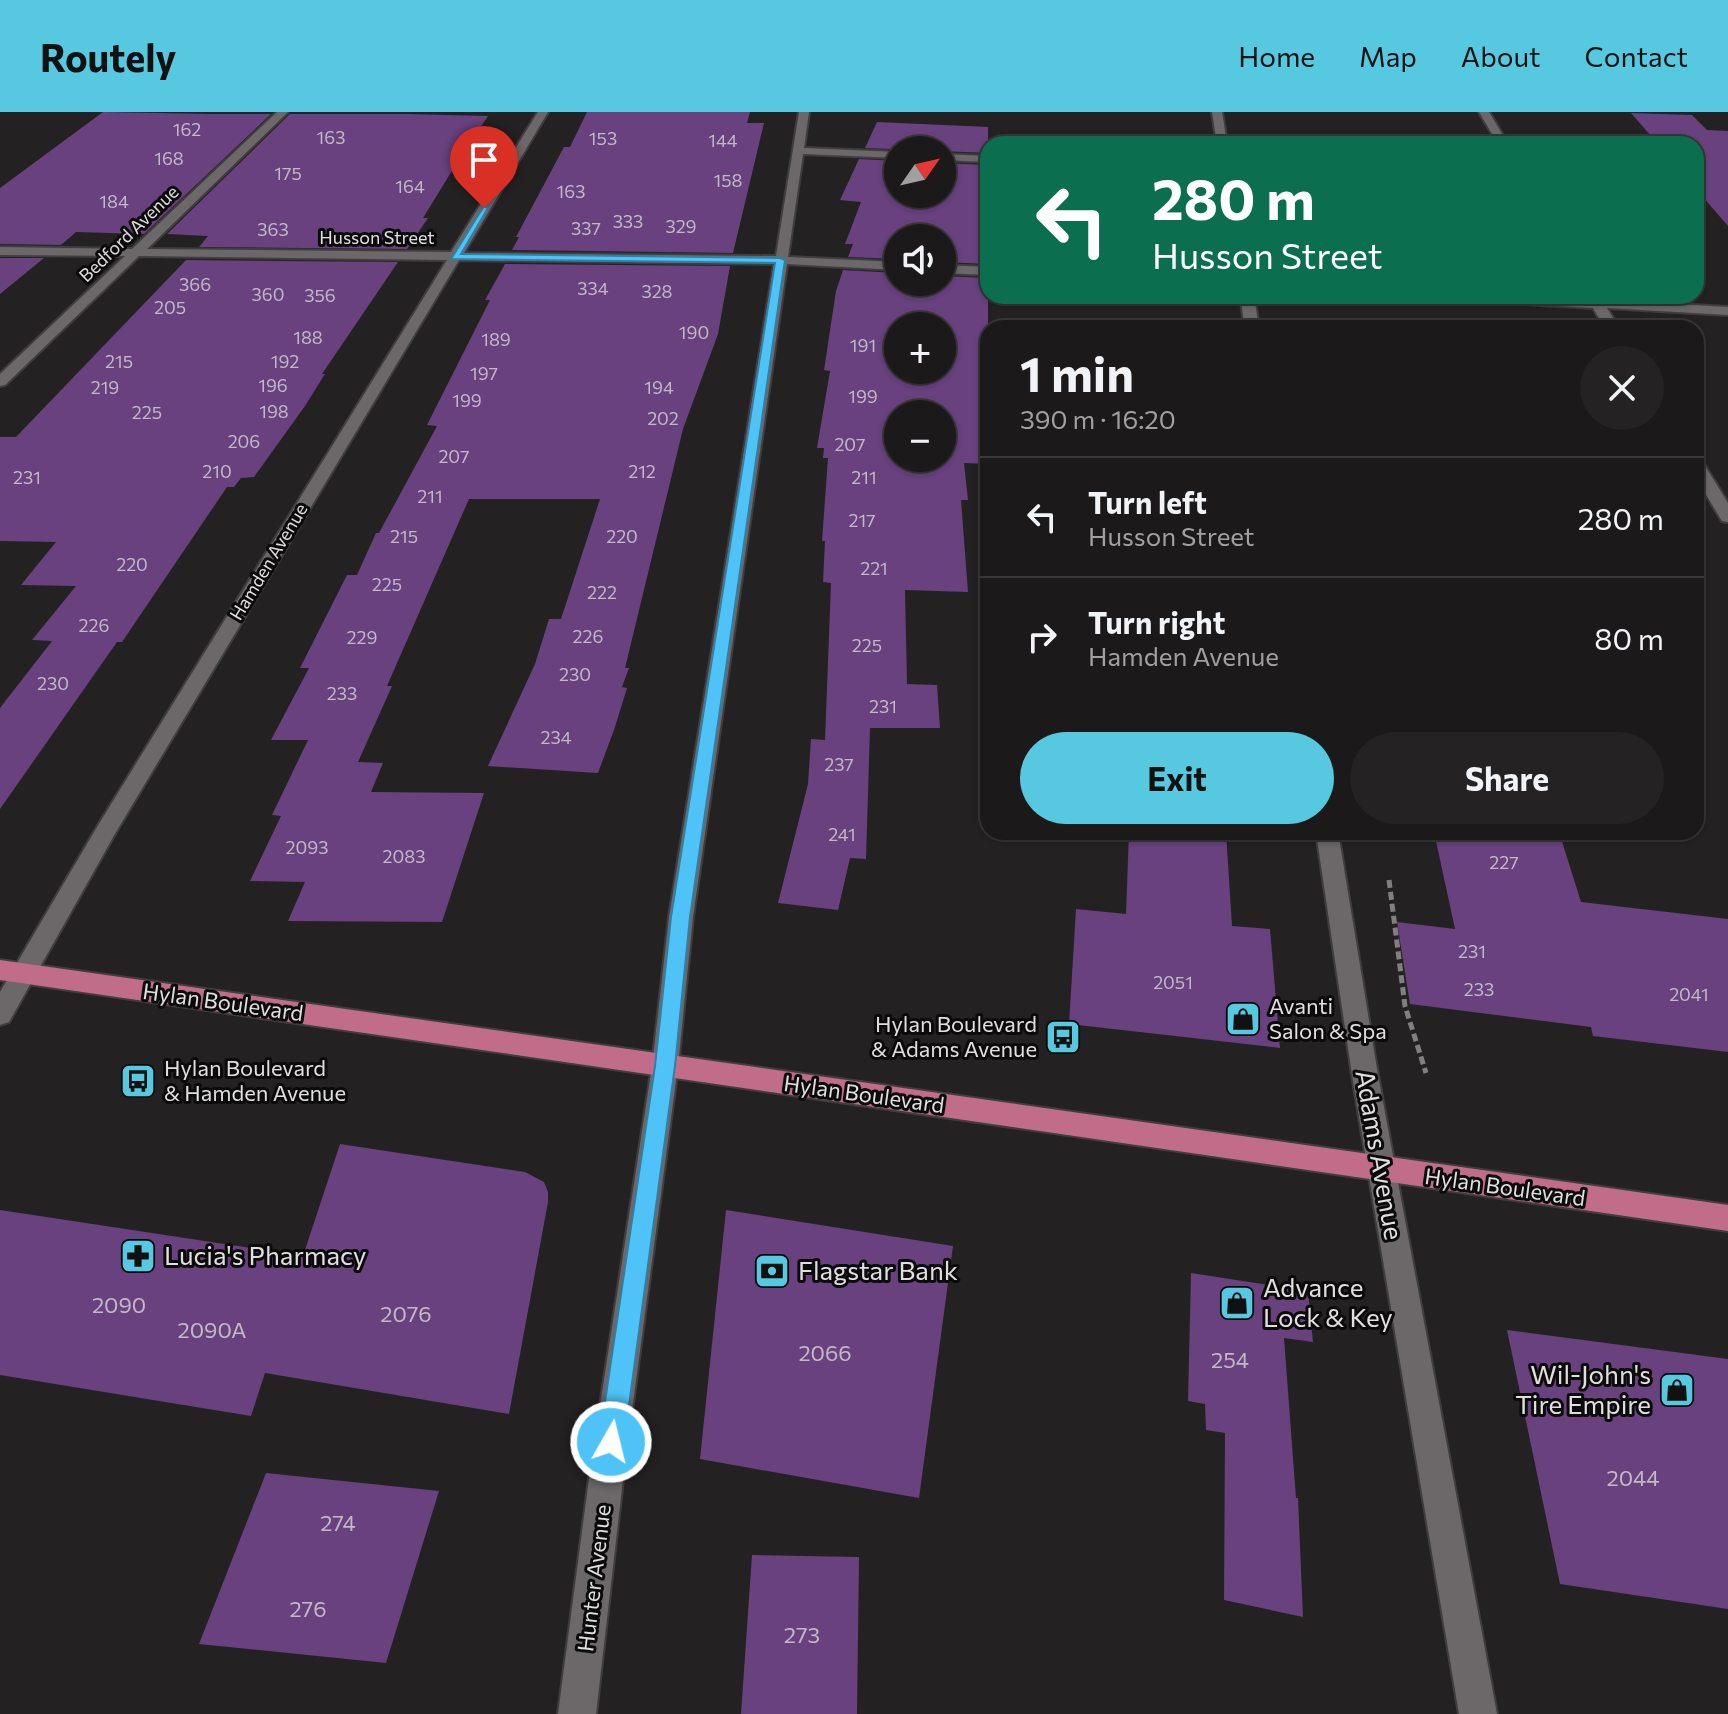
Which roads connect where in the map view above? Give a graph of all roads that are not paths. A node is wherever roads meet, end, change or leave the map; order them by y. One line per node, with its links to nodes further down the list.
1 (283, 112): 13 (street, Bedford Avenue)
2 (543, 112): 14 (street, Hamden Avenue)
3 (804, 112): 8 (street, Hunter Avenue)
4 (1217, 112): 6 (street)
5 (1484, 112): 7 (street)
6 (1221, 136)
7 (1498, 136)
8 (799, 151): 9 (street); 15 (street, Hunter Avenue)
9 (884, 154)
10 (956, 158): 11 (street)
11 (980, 159)
12 (0, 251): 13 (street, Husson Street)
13 (134, 254): 14 (street, Husson Street); 21 (street, Bedford Avenue)
14 (455, 257): 15 (street, Husson Street); 25 (street, Hamden Avenue)
15 (780, 260): 16 (street, Husson Street); 27 (street, Hunter Avenue)
16 (884, 265)
17 (956, 270): 18 (street)
18 (980, 271)
19 (1643, 304): 20 (street)
20 (1728, 311)
21 (0, 382)
22 (1704, 477): 23 (street)
23 (1728, 517)
24 (1328, 840): 28 (street, Adams Avenue)
25 (13, 971): 26 (street, Hamden Avenue); 27 (main road, Hylan Boulevard)
26 (0, 1015)
27 (665, 1066): 28 (main road, Hylan Boulevard); 30 (street, Hunter Avenue)
28 (1381, 1170): 29 (main road, Hylan Boulevard); 31 (street, Adams Avenue)
29 (1728, 1218)
30 (577, 1714)
31 (1478, 1714)

